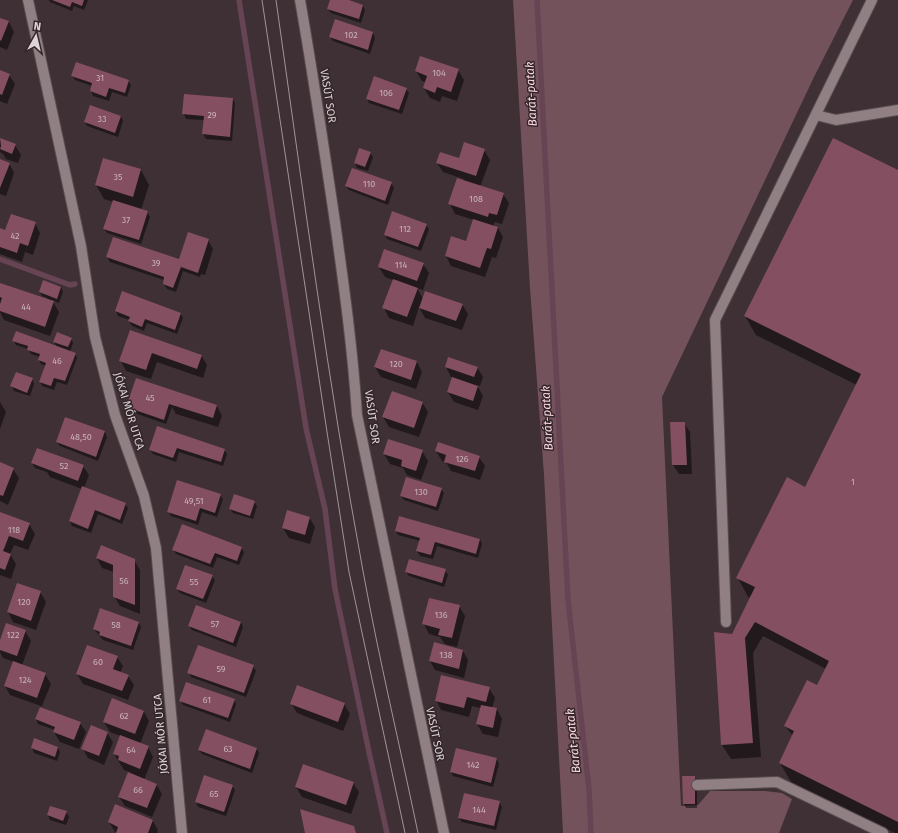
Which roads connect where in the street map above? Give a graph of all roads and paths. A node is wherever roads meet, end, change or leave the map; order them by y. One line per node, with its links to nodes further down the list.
1 (28, 0): 8 (street, JÓKAI MÓR UTCA)
2 (300, 0): 9 (street, VASÚT SOR)
3 (872, 0): 5 (street)
4 (898, 110): 5 (street)
5 (816, 115): 6 (street)
6 (726, 622)
7 (698, 784): 10 (street)
8 (182, 833)
9 (444, 833)
10 (883, 833)

